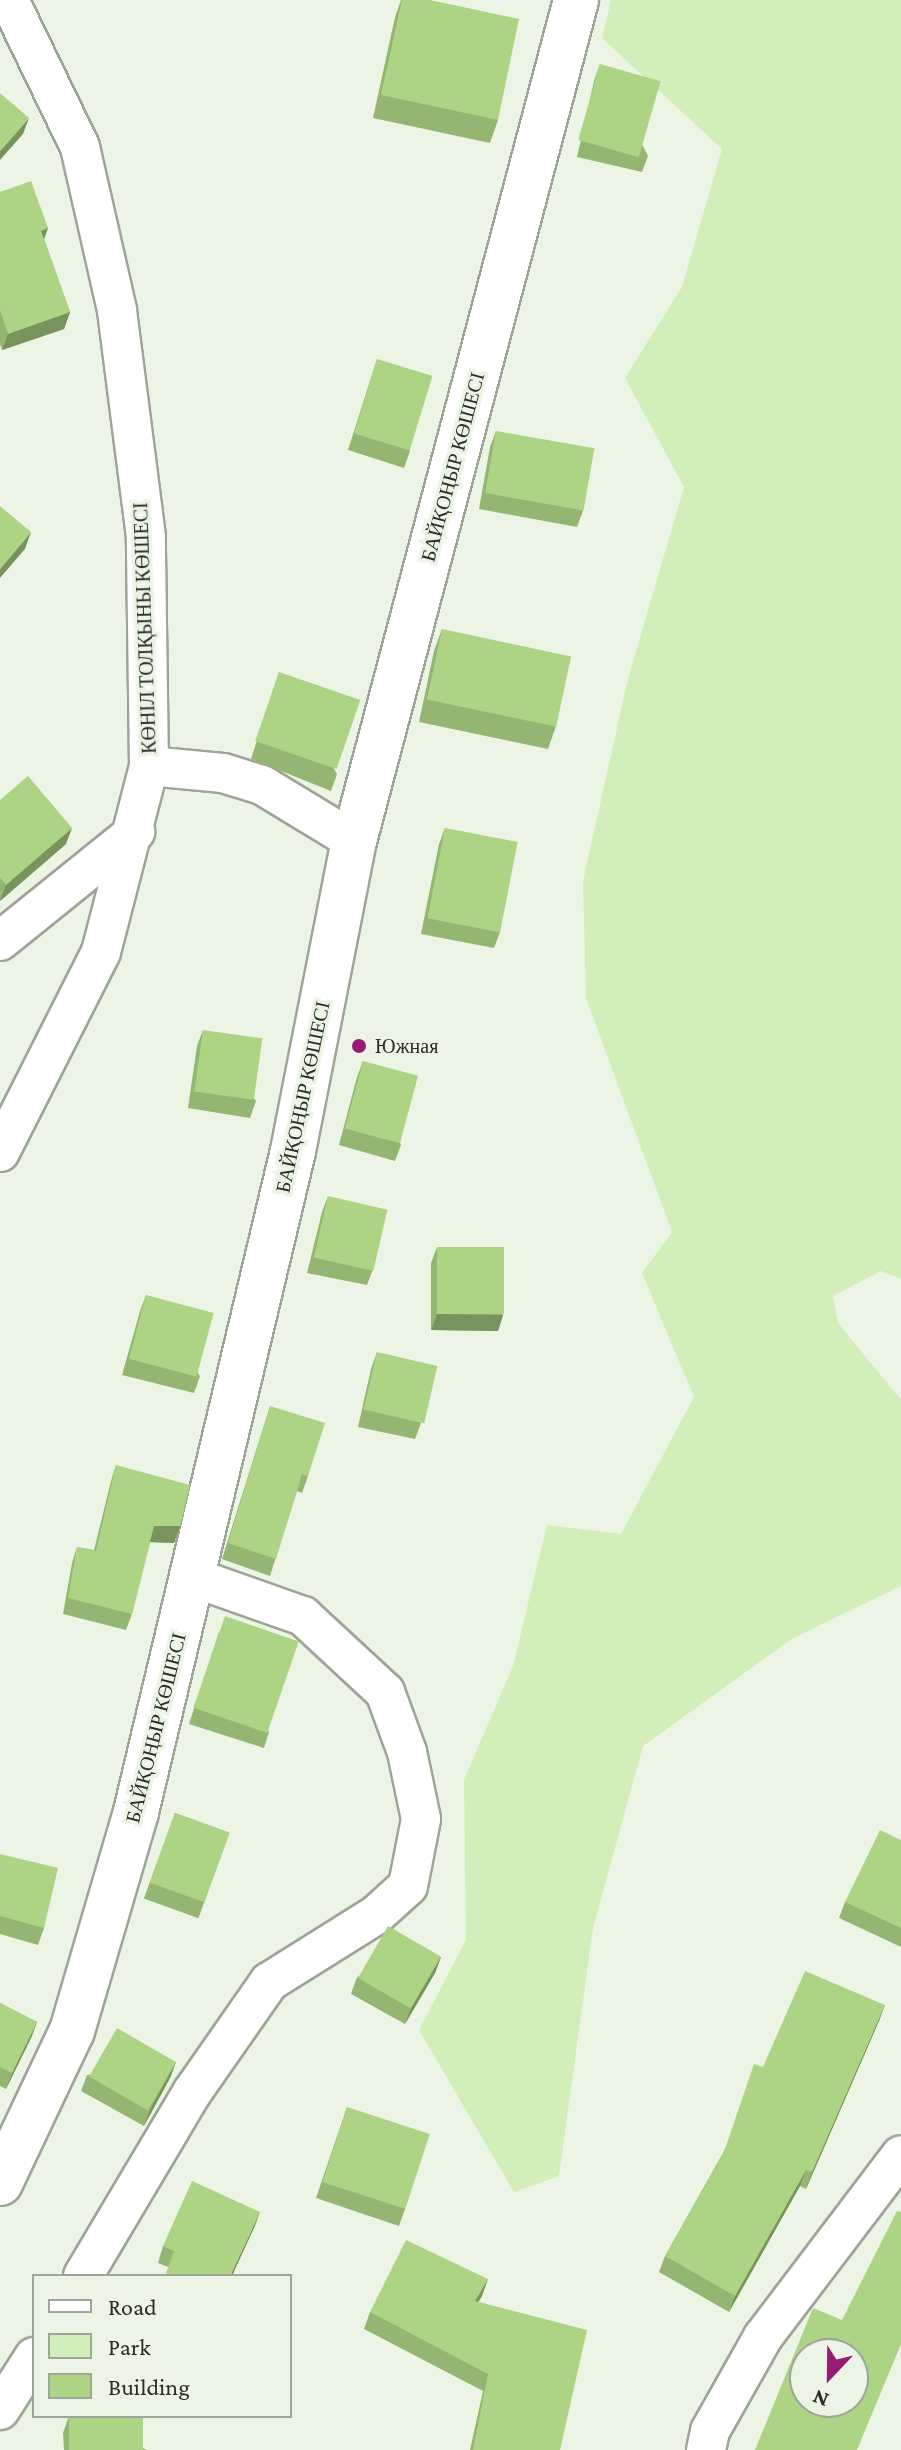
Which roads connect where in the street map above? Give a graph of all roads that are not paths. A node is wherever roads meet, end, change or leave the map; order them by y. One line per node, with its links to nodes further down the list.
1 (9, 0): 3 (street, КӨНІЛ ТОЛҚЫНЫ КӨШЕСІ)
2 (576, 0): 5 (street, БАЙҚОҢЫР КӨШЕСІ)
3 (149, 766): 4 (street, КӨНІЛ ТОЛҚЫНЫ КӨШЕСІ); 5 (street)
4 (135, 832): 6 (street); 7 (street, КӨНІЛ ТОЛҚЫНЫ КӨШЕСІ)
5 (354, 841): 8 (street, БАЙҚОҢЫР КӨШЕСІ)
6 (0, 941)
7 (0, 1152)
8 (192, 1577): 10 (street, БАЙҚОҢЫР КӨШЕСІ); 11 (street)
9 (901, 2155): 14 (street)
10 (0, 2183)
11 (84, 2274)
12 (32, 2360): 13 (street)
13 (0, 2410)
14 (706, 2450)

